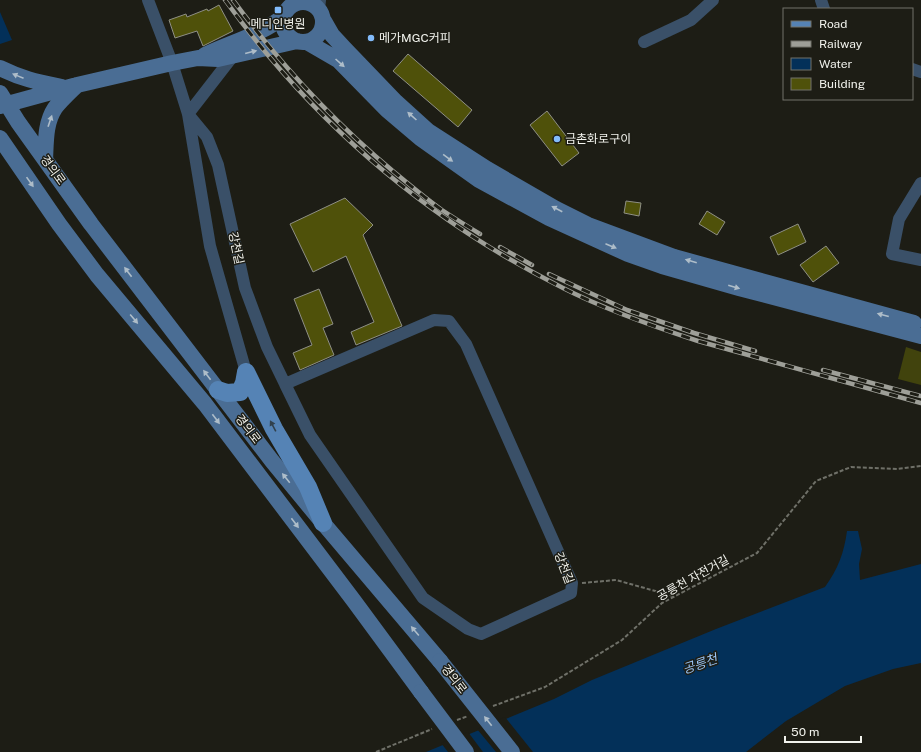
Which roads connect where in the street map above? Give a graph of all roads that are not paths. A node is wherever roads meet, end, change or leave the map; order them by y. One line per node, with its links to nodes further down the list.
1 (148, 0): 9 (street)
2 (713, 0): 6 (street)
3 (289, 7): 4 (street); 5 (street); 8 (street)
4 (321, 10): 5 (street); 19 (street, one-way to 4)
5 (302, 41): 7 (street, one-way to 5); 20 (street, one-way to 20)
6 (644, 42)
7 (233, 56): 8 (street); 13 (street)
8 (198, 58): 9 (street)
9 (172, 62): 11 (street); 13 (street)
10 (0, 68): 11 (street, one-way to 10)
11 (71, 86): 12 (street); 16 (street, one-way to 11)
12 (2, 101): 16 (street, 경의로)
13 (188, 114): 21 (street); 22 (street, 강천길)
14 (0, 138): 15 (street, 경의로)
15 (6, 154): 25 (street, 경의로, one-way to 25, bridge)
16 (45, 160): 23 (street, 경의로, one-way to 16)
17 (921, 183): 18 (street)
18 (921, 260)
19 (921, 325)
20 (921, 336)
21 (246, 372): 23 (main road); 24 (main road, one-way to 21)
22 (286, 384): 22 (street, 강천길)
23 (218, 390): 24 (street, 경의로, one-way to 23)
24 (323, 523): 26 (street, 경의로, one-way to 24, bridge)
25 (466, 752)
26 (512, 752)

